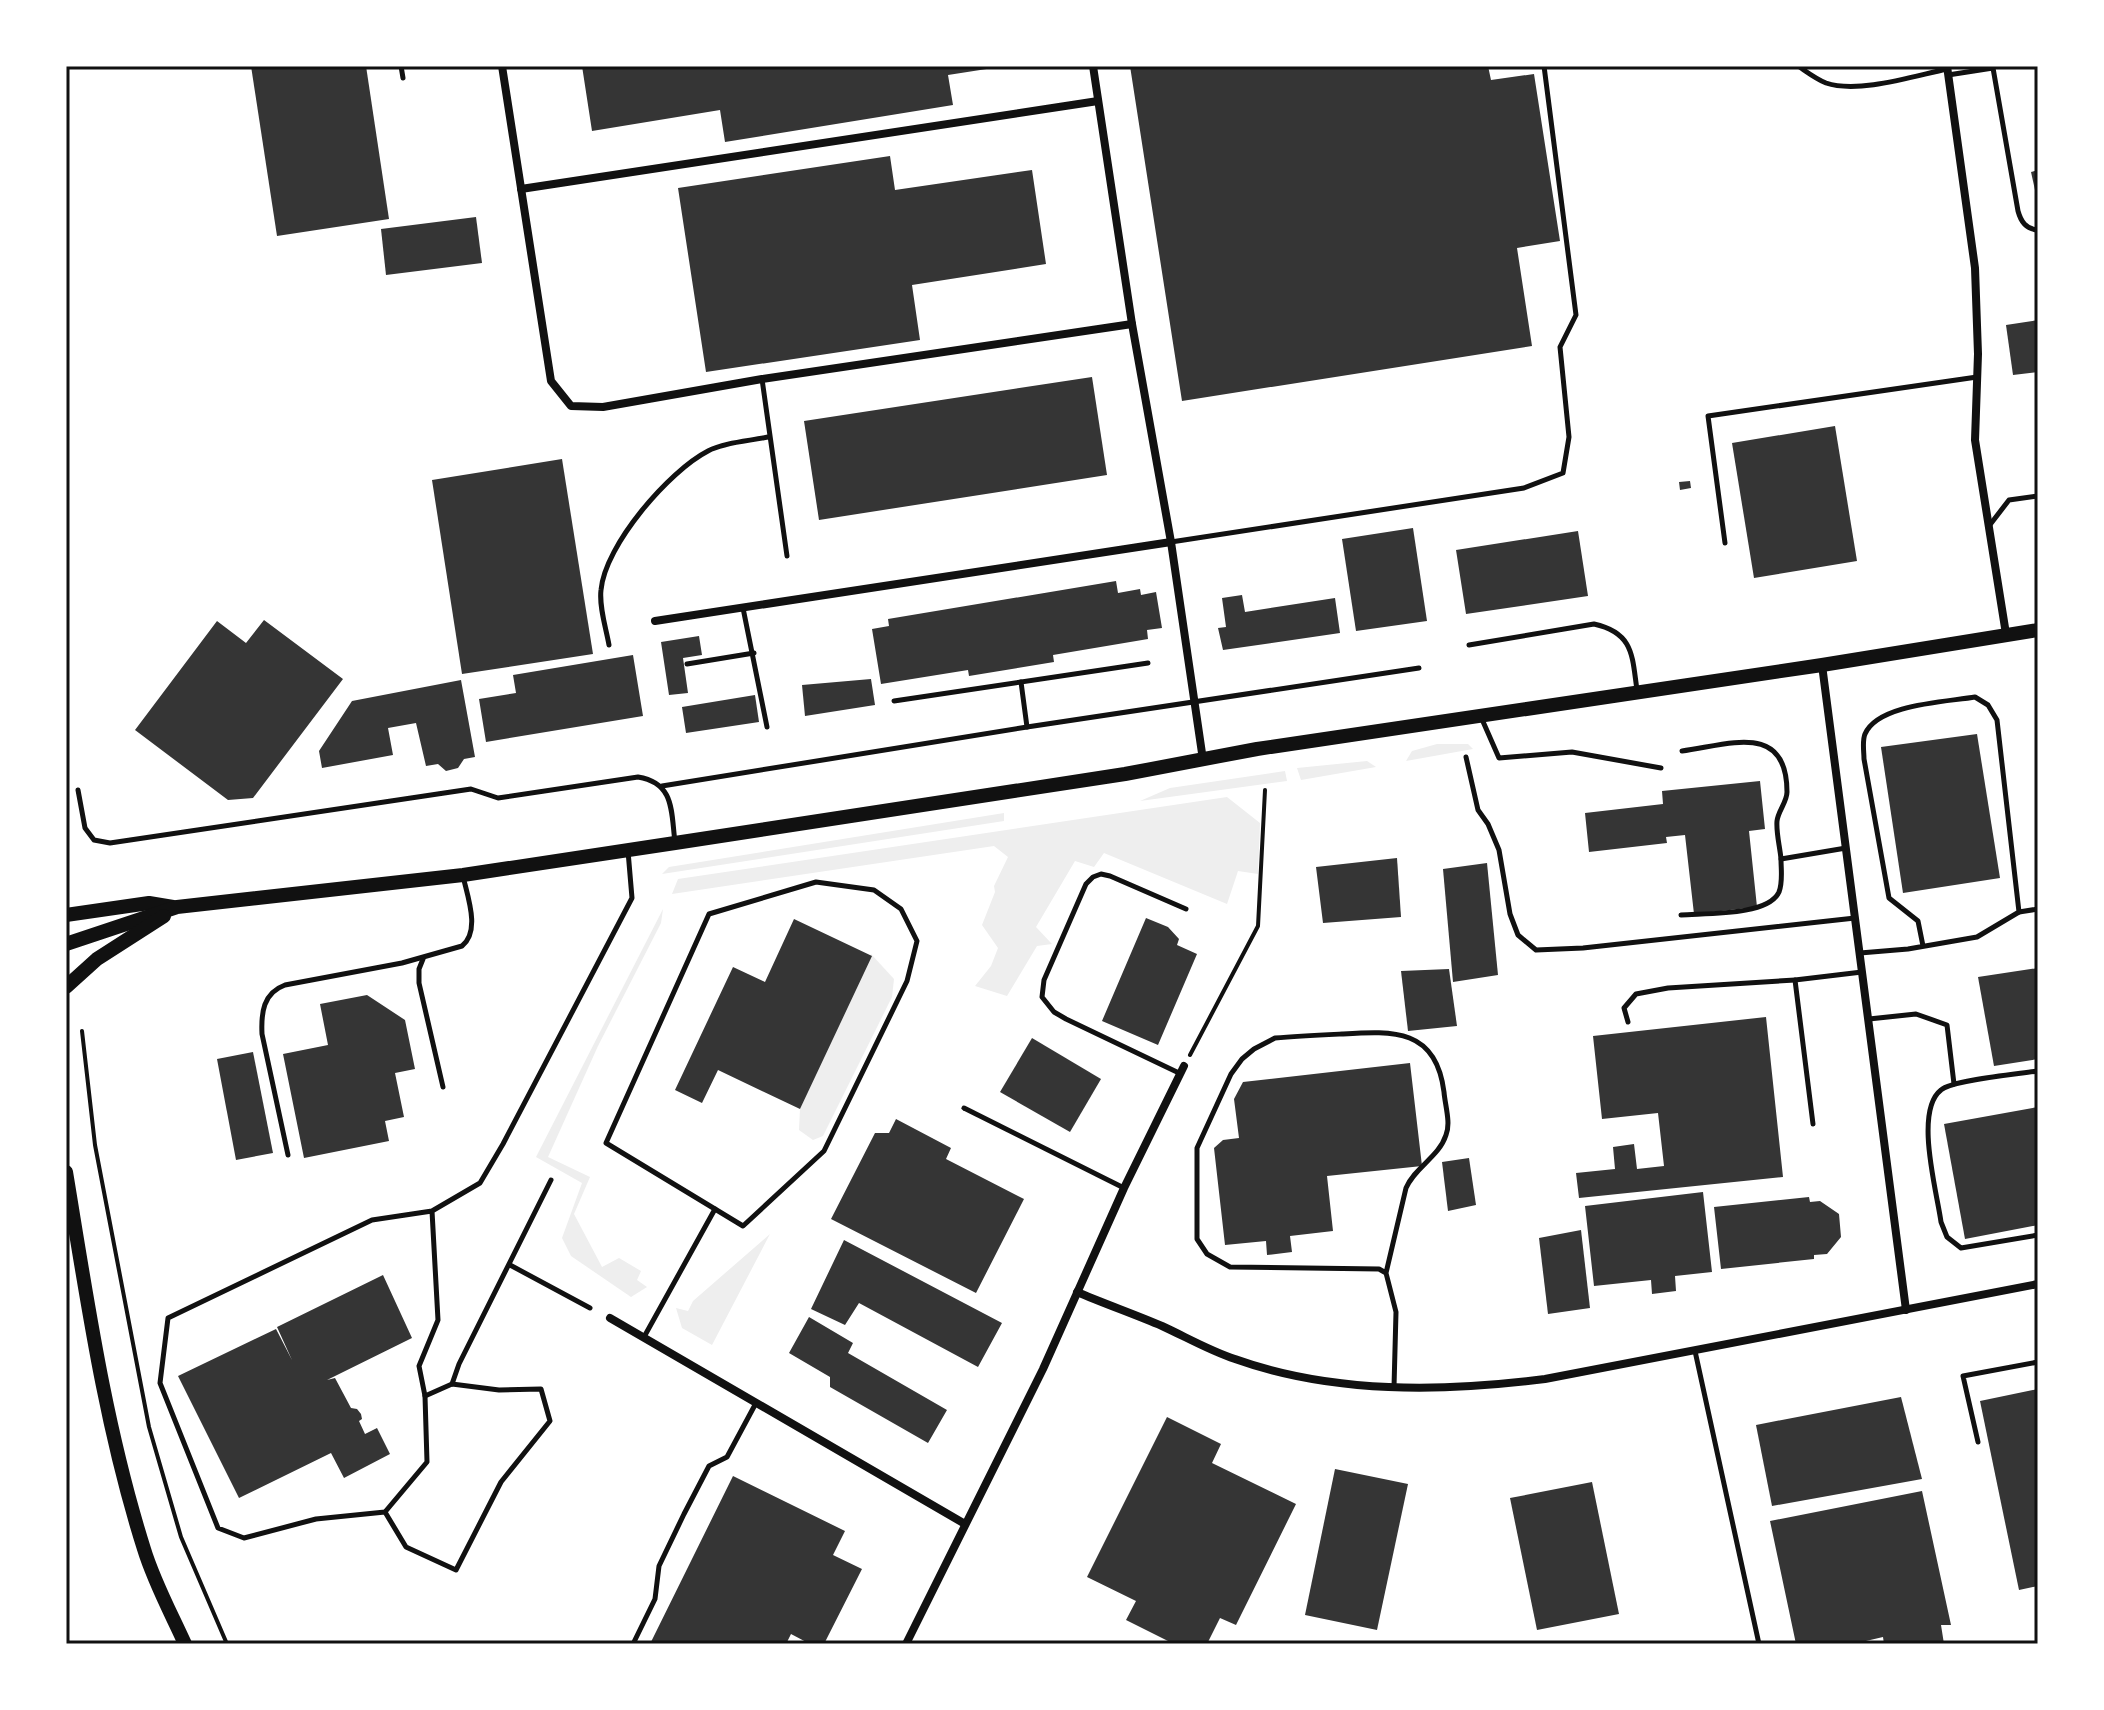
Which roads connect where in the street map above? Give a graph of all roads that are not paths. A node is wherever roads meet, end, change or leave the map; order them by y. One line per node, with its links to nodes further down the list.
1 (401, 66): 7 (lane)
2 (502, 66): 9 (street)
3 (1093, 66): 8 (street)
4 (1544, 66): 17 (lane)
5 (1798, 66): 6 (lane)
6 (1947, 70): 10 (lane); 12 (street)
7 (403, 78)
8 (1098, 101): 9 (street); 11 (street)
9 (521, 189): 13 (street)
10 (2038, 230)
11 (1132, 324): 13 (street); 17 (street)
12 (1978, 377): 16 (street); 18 (lane)
13 (762, 379): 14 (lane)
14 (768, 437): 19 (lane); 24 (lane)
15 (2038, 496): 16 (lane)
16 (1989, 527): 23 (street)
17 (1171, 542): 20 (street); 34 (street)
18 (1725, 543)
19 (787, 556)
20 (743, 608): 21 (street); 26 (lane)
21 (655, 621)
22 (2038, 630): 23 (main road)
23 (2006, 634): 29 (main road)
24 (609, 645)
25 (1469, 645): 32 (lane)
26 (754, 653): 28 (lane); 36 (lane)
27 (1148, 663): 31 (lane)
28 (687, 664)
29 (1822, 665): 32 (main road); 45 (street)
30 (1419, 668): 34 (lane)
31 (1021, 682): 33 (lane); 37 (lane)
32 (1637, 692): 35 (main road)
33 (894, 701)
34 (1195, 701): 37 (lane); 40 (street)
35 (1480, 716): 40 (main road); 41 (lane)
36 (767, 727)
37 (1027, 727): 42 (lane)
38 (1682, 751): 47 (lane)
39 (1466, 757): 55 (lane)
40 (1203, 760): 44 (main road)
41 (1661, 768)
42 (662, 786): 43 (lane); 44 (lane)
43 (78, 790)
44 (675, 843): 46 (main road)
45 (1846, 848): 47 (lane); 55 (street)
46 (628, 850): 48 (main road); 76 (lane)
47 (1781, 859): 54 (lane)
48 (463, 875): 49 (main road); 59 (lane)
49 (177, 907): 53 (main road); 56 (main road); 62 (main road)
50 (1186, 909): 65 (lane)
51 (2038, 909): 52 (lane)
52 (2019, 912): 57 (lane); 57 (lane)
53 (66, 915)
54 (1681, 915)
55 (1855, 918): 58 (street)
56 (66, 944)
57 (1923, 946): 58 (lane)
58 (1859, 953): 60 (street)
59 (423, 958): 68 (lane); 71 (lane)
60 (1862, 972): 61 (lane); 63 (street)
61 (1795, 980): 64 (lane); 70 (lane)
62 (66, 987)
63 (1868, 1019): 67 (lane); 83 (street)
64 (1628, 1022)
65 (1182, 1070): 74 (street)
66 (2038, 1071): 67 (lane)
67 (1954, 1084): 77 (lane)
68 (443, 1087)
69 (964, 1108): 74 (lane)
70 (1813, 1124)
71 (288, 1155)
72 (66, 1172): 95 (main road)
73 (551, 1180): 78 (lane)
74 (1124, 1188): 81 (street)
75 (715, 1209): 75 (lane); 85 (lane)
76 (432, 1211): 90 (lane); 93 (lane)
77 (2038, 1235)
78 (510, 1264): 82 (lane); 88 (lane)
79 (1386, 1273): 79 (lane); 89 (lane)
80 (2038, 1284): 83 (street)
81 (1077, 1292): 89 (street); 94 (street)
82 (590, 1308)
83 (1906, 1310): 86 (street)
84 (610, 1318): 85 (street)
85 (644, 1337): 91 (street)
86 (1695, 1351): 89 (street); 98 (lane)
87 (2038, 1362): 92 (lane)
88 (452, 1384): 90 (lane); 93 (lane)
89 (1394, 1387)
90 (425, 1396): 93 (lane)
91 (757, 1403): 94 (street); 96 (lane)
92 (1978, 1442)
93 (385, 1512)
94 (965, 1524): 97 (street)
95 (185, 1644)
96 (633, 1644)
97 (906, 1644)
98 (1759, 1644)

